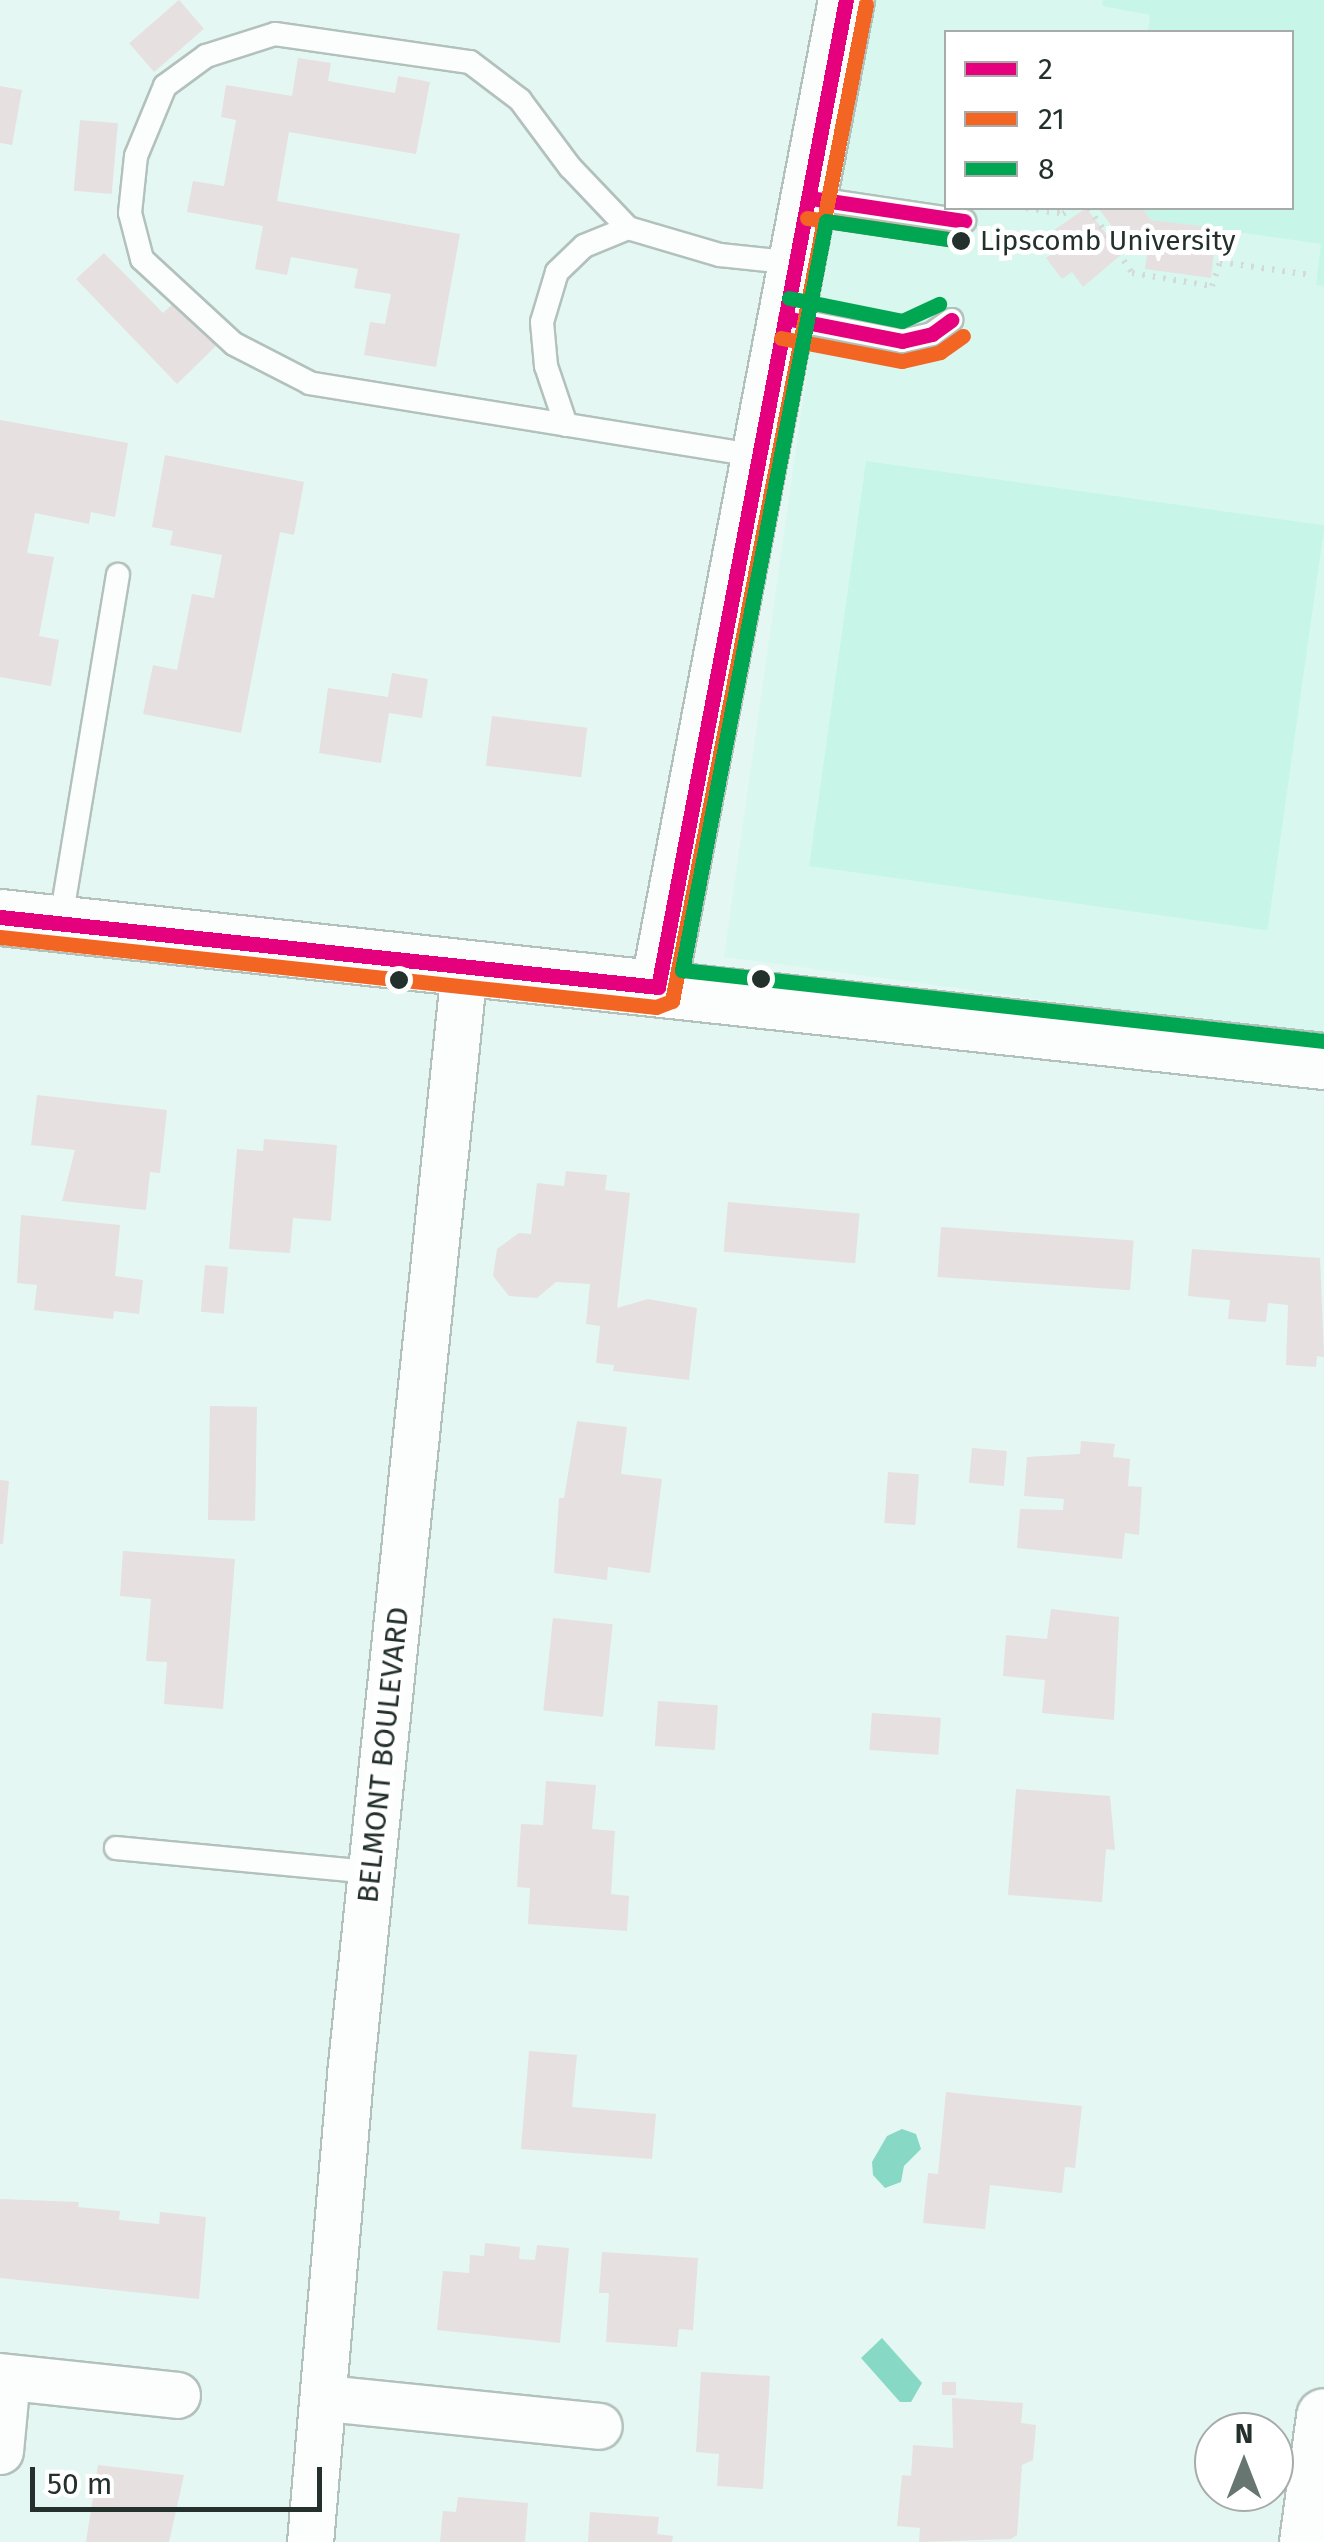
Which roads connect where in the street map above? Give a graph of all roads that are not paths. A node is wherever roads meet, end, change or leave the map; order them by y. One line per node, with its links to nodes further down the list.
1 (846, 0): 2 (street)
2 (810, 198): 3 (lane); 5 (street)
3 (964, 221)
4 (628, 228): 5 (lane); 8 (lane); 8 (lane)
5 (796, 262): 6 (street)
6 (785, 318): 7 (lane); 9 (street)
7 (950, 320)
8 (566, 425): 9 (lane)
9 (759, 456): 14 (street)
10 (118, 576): 12 (lane)
11 (0, 917): 12 (street)
12 (60, 925): 13 (street)
13 (464, 969): 14 (street); 17 (street, BELMONT BOULEVARD)
14 (658, 987): 15 (street)
15 (1324, 1061)
16 (116, 1848): 17 (lane)
17 (371, 1872): 20 (street, BELMONT BOULEVARD)
18 (3, 2376): 19 (street); 23 (street)
19 (177, 2395)
20 (325, 2398): 22 (street); 24 (street, BELMONT BOULEVARD)
21 (1324, 2416): 25 (street)
22 (599, 2426)
23 (0, 2451)
24 (310, 2542)
25 (1307, 2542)

